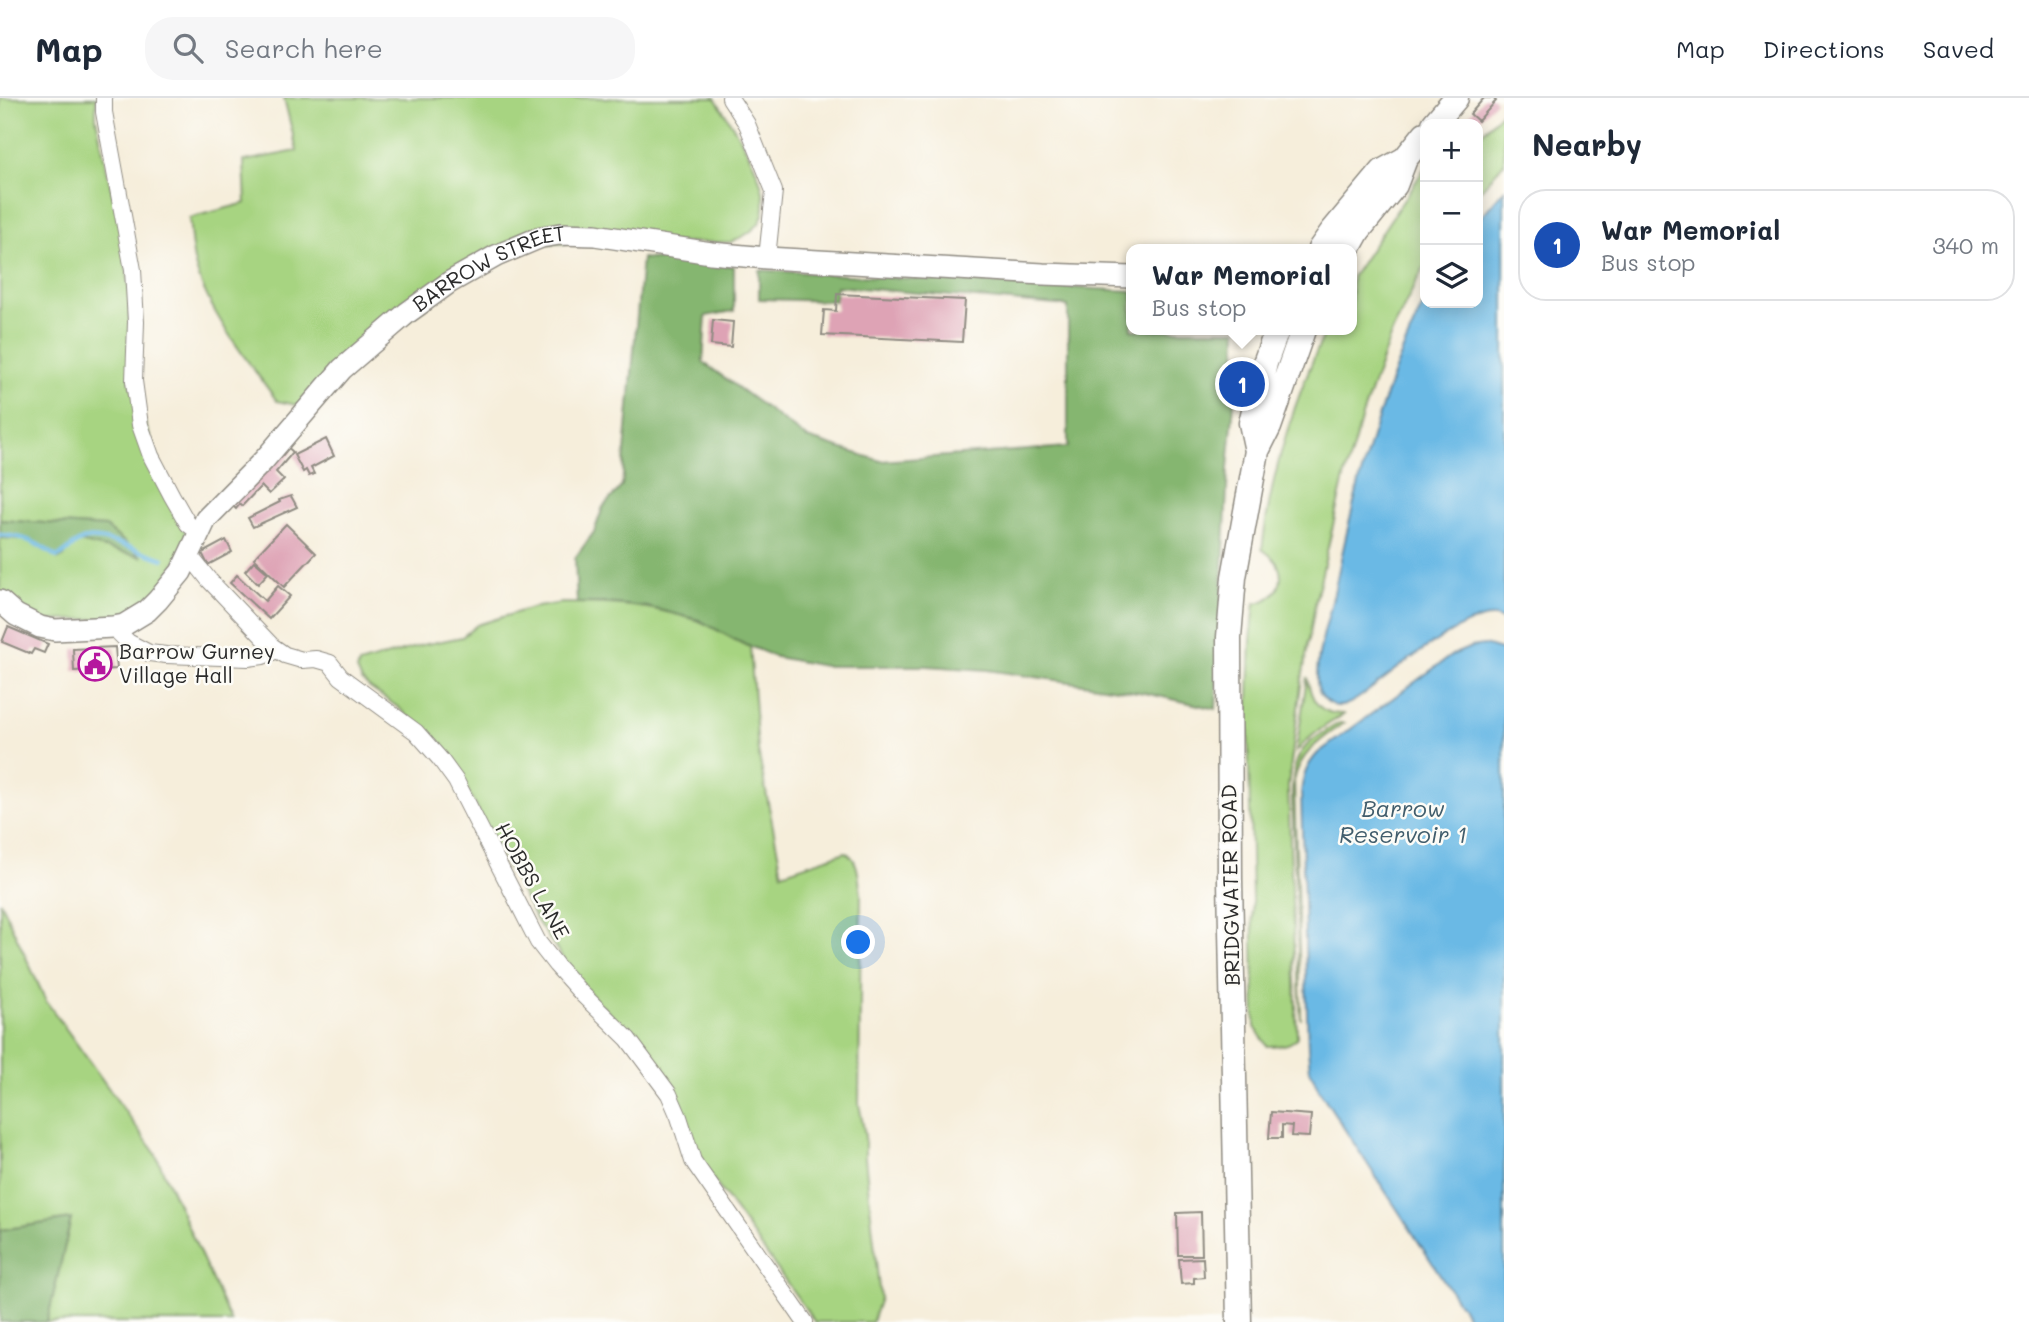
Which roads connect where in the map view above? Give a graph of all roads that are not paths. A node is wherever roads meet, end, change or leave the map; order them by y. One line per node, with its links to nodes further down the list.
1 (104, 98): 14 (street)
2 (730, 98): 9 (street)
3 (1456, 98): 4 (highway)
4 (1438, 119)
5 (1420, 140): 6 (highway)
6 (1405, 159): 7 (highway); 8 (highway)
7 (1324, 244)
8 (1351, 244)
9 (767, 258): 10 (main road, BARROW STREET); 14 (main road, BARROW STREET)
10 (1126, 277)
11 (1275, 335): 13 (highway, BRIDGWATER ROAD)
12 (1303, 335): 13 (highway, BRIDGWATER ROAD)
13 (1257, 451): 20 (highway, BRIDGWATER ROAD)
14 (199, 533): 15 (main road, BARROW STREET)
15 (190, 556): 17 (main road, BARROW STREET); 18 (street, HOBBS LANE)
16 (0, 601): 17 (main road, BARROW STREET)
17 (113, 627): 18 (street)
18 (277, 650): 19 (street, HOBBS LANE)
19 (805, 1322)
20 (1239, 1322)

